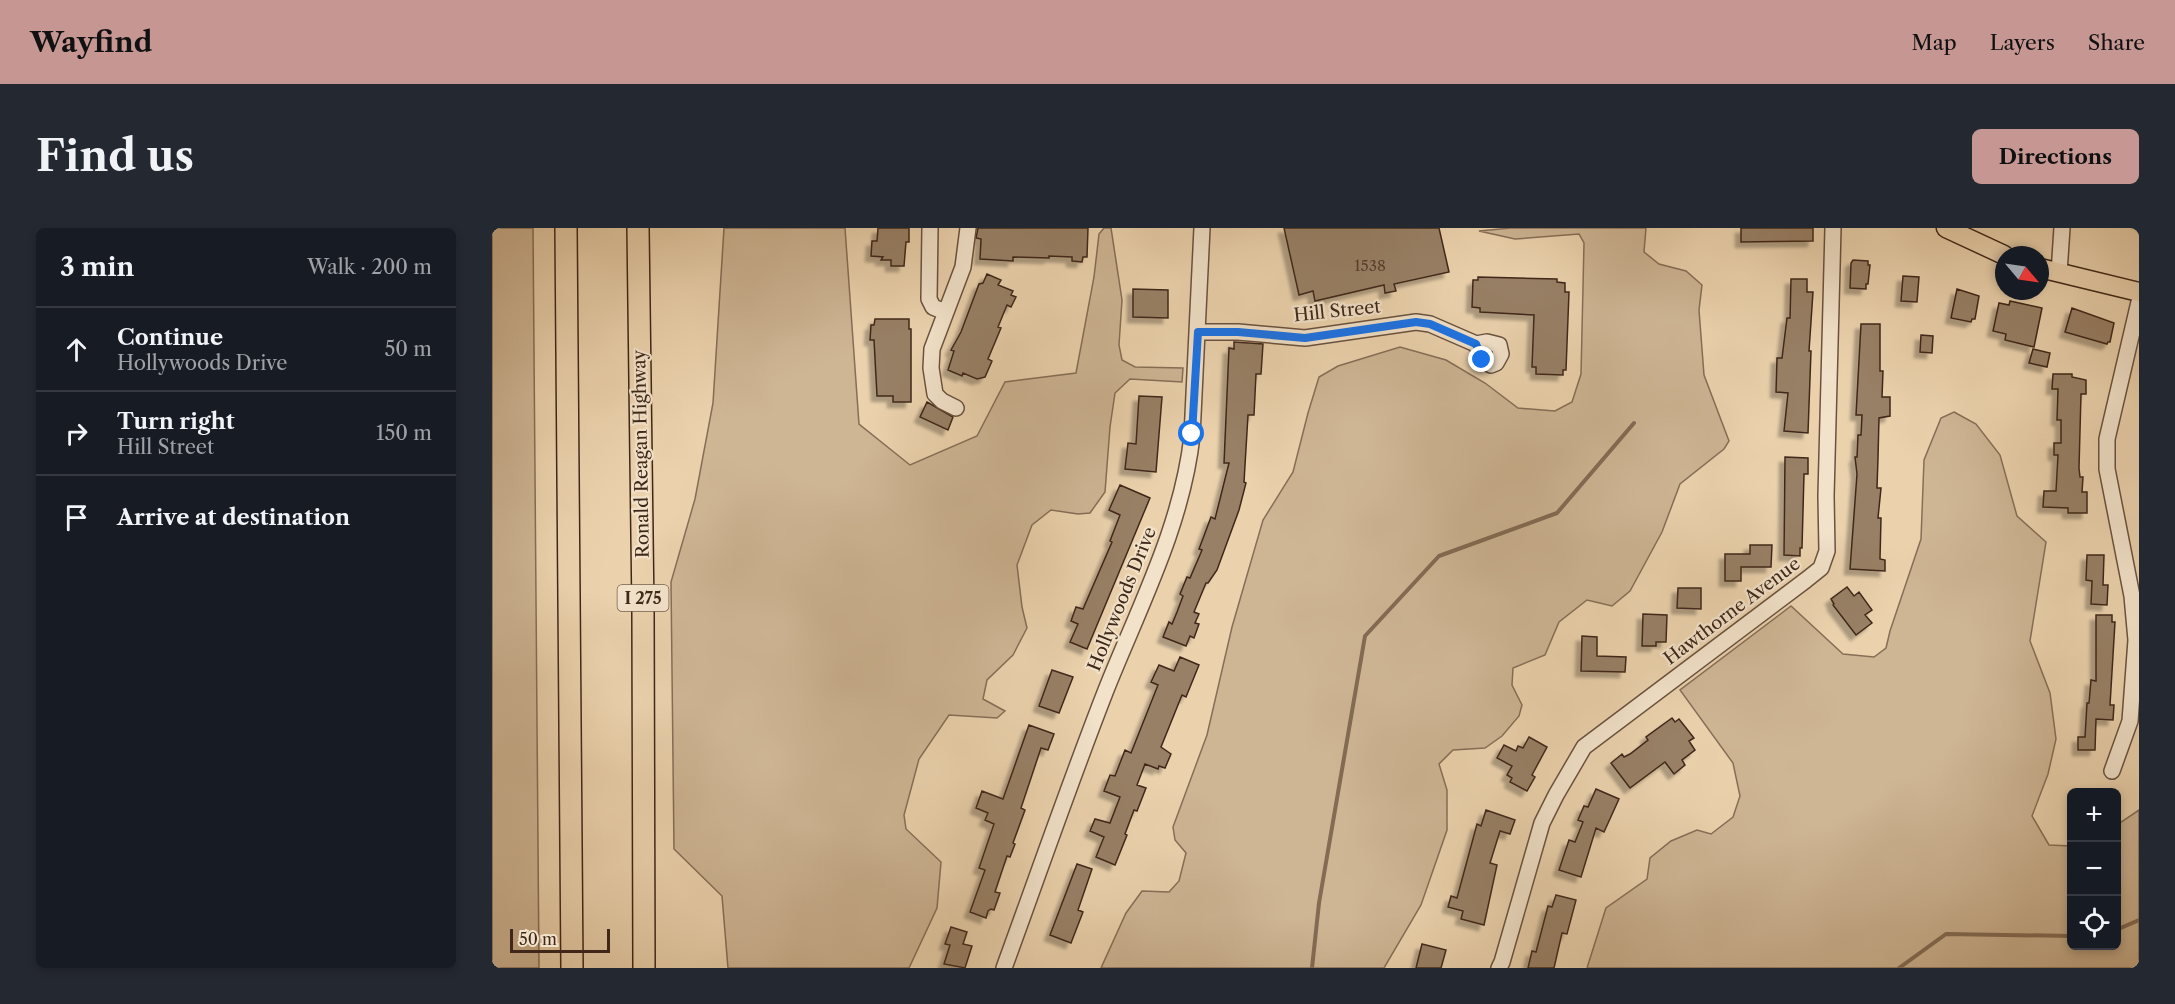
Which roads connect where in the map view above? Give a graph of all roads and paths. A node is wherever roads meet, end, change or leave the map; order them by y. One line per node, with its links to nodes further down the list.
1 (566, 228): 21 (highway)
2 (639, 228): 22 (highway, Ronald Reagan Highway / I 275)
3 (930, 228): 12 (street)
4 (968, 228): 13 (street)
5 (1202, 228): 17 (street, Hollywoods Drive)
6 (1833, 228): 24 (street, Hawthorne Avenue)
7 (1946, 228): 9 (main road)
8 (2062, 228): 11 (street)
9 (1995, 251)
10 (2049, 270): 11 (main road)
11 (2059, 273): 14 (main road)
12 (930, 277): 13 (street); 16 (street)
13 (959, 278): 16 (street)
14 (2139, 292)
15 (2139, 302): 20 (street)
16 (945, 312): 19 (street)
17 (1198, 332): 18 (street, Hill Street); 23 (street, Hollywoods Drive)
18 (1476, 344)
19 (956, 408)
20 (2112, 771)
21 (572, 968)
22 (645, 968)
23 (1004, 968)
24 (1499, 968)

